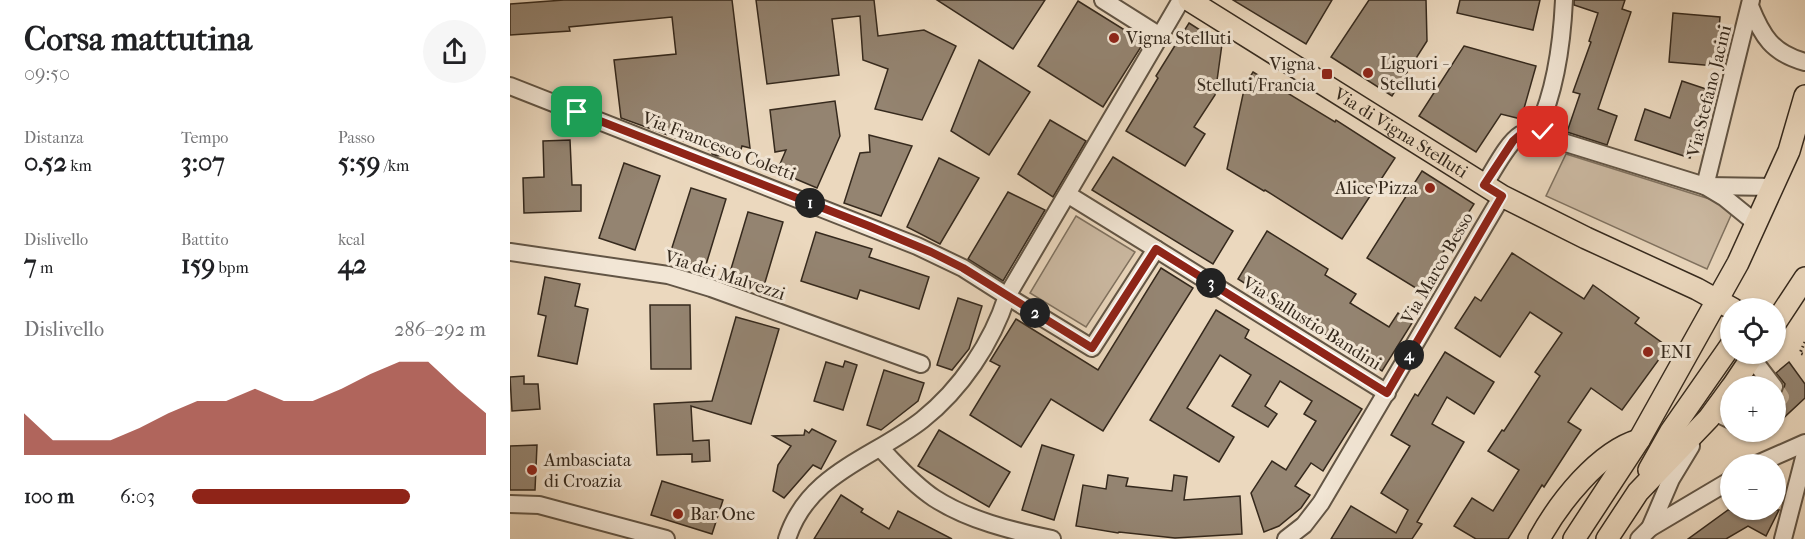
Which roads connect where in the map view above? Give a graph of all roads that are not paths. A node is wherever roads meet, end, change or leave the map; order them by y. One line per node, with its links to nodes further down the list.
1 (1103, 0): 6 (street)
2 (1181, 0): 6 (street)
3 (1189, 0): 14 (main road, Via di Vigna Stelluti)
4 (1564, 0): 10 (street)
5 (1750, 3): 7 (street, Via Stefano Jacini); 12 (street, Via Stefano Jacini)
6 (1160, 36): 15 (street)
7 (1805, 62)
8 (510, 86): 20 (street, Via Francesco Coletti)
9 (1805, 96): 11 (main road)
10 (1538, 128): 12 (street, Via Stefano Jacini); 14 (street, Via Marco Besso)
11 (1797, 145): 13 (main road)
12 (1706, 186): 13 (street, Via Stefano Jacini); 16 (street, Via Stefano Jacini)
13 (1774, 187): 16 (main road)
14 (1493, 190): 22 (main road, Via di Vigna Stelluti); 27 (street, Via Marco Besso)
15 (1067, 194): 17 (street, Via Sallustio Bandini); 20 (street)
16 (1757, 224): 21 (main road)
17 (1156, 249): 20 (street, Via Francesco Coletti); 27 (street, Via Sallustio Bandini)
18 (510, 252): 26 (street, Via dei Malvezzi)
19 (1805, 278): 23 (main road)
20 (1007, 296): 31 (street)
21 (1727, 298)
22 (1720, 302)
23 (1786, 307)
24 (1720, 312): 29 (main road)
25 (1720, 361): 35 (main road)
26 (921, 364)
27 (1387, 393): 41 (street, Via Marco Besso)
28 (1718, 416): 35 (main road); 37 (street)
29 (1639, 440): 42 (main road); 43 (main road)
30 (1805, 443): 32 (street)
31 (880, 448): 39 (street); 40 (street)
32 (1780, 454)
33 (1805, 454): 45 (street)
34 (1720, 487): 37 (street)
35 (1638, 492): 44 (main road)
36 (510, 504): 38 (street)
37 (1645, 534)
38 (666, 539)
39 (787, 539)
40 (1052, 539)
41 (1286, 539)
42 (1539, 539)
43 (1574, 539)
44 (1607, 539)
45 (1783, 539)

